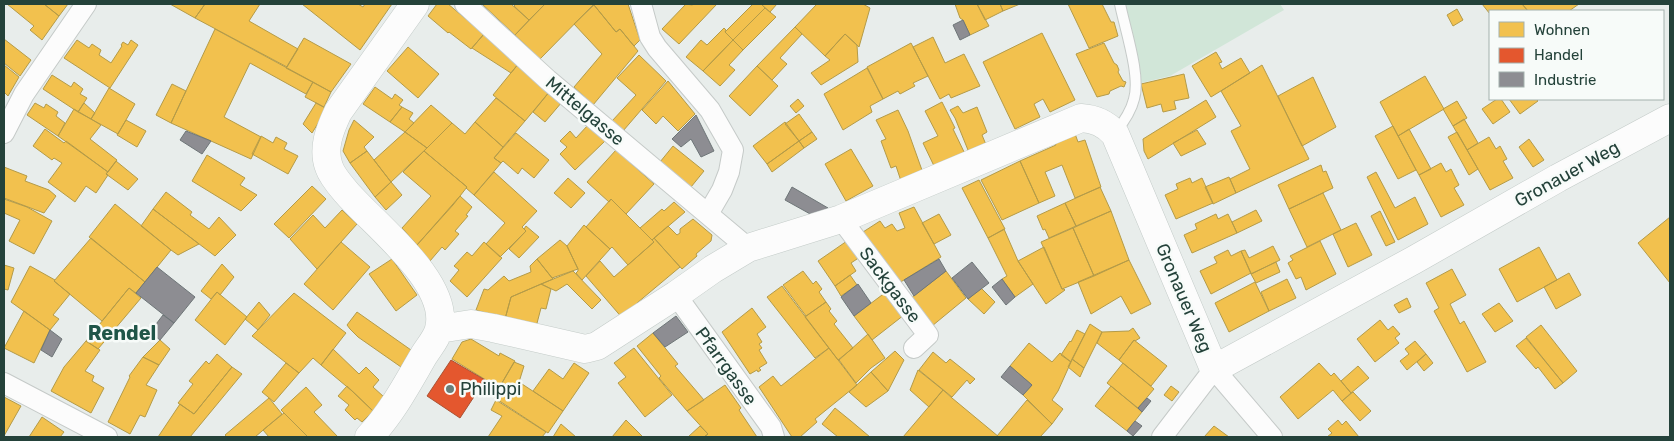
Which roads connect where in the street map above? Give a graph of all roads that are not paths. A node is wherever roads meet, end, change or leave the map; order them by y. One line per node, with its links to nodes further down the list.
1 (86, 4): 7 (street)
2 (415, 4): 13 (street)
3 (465, 4): 9 (street, Mittelgasse)
4 (641, 4): 9 (street)
5 (1120, 4): 8 (lane)
6 (1670, 118): 15 (street, Gronauer Weg)
7 (4, 133)
8 (1115, 134): 10 (street); 15 (street, Gronauer Weg)
9 (708, 214): 11 (street, Mittelgasse)
10 (841, 219): 11 (street); 14 (street, Sackgasse)
11 (748, 248): 12 (street)
12 (676, 295): 13 (street); 19 (street, Pfarrgasse)
13 (439, 329): 18 (street)
14 (914, 348)
15 (1214, 369): 20 (street); 21 (street)
16 (4, 383): 17 (street)
17 (107, 437)
18 (369, 437)
19 (774, 437)
20 (1162, 437)
21 (1272, 437)

